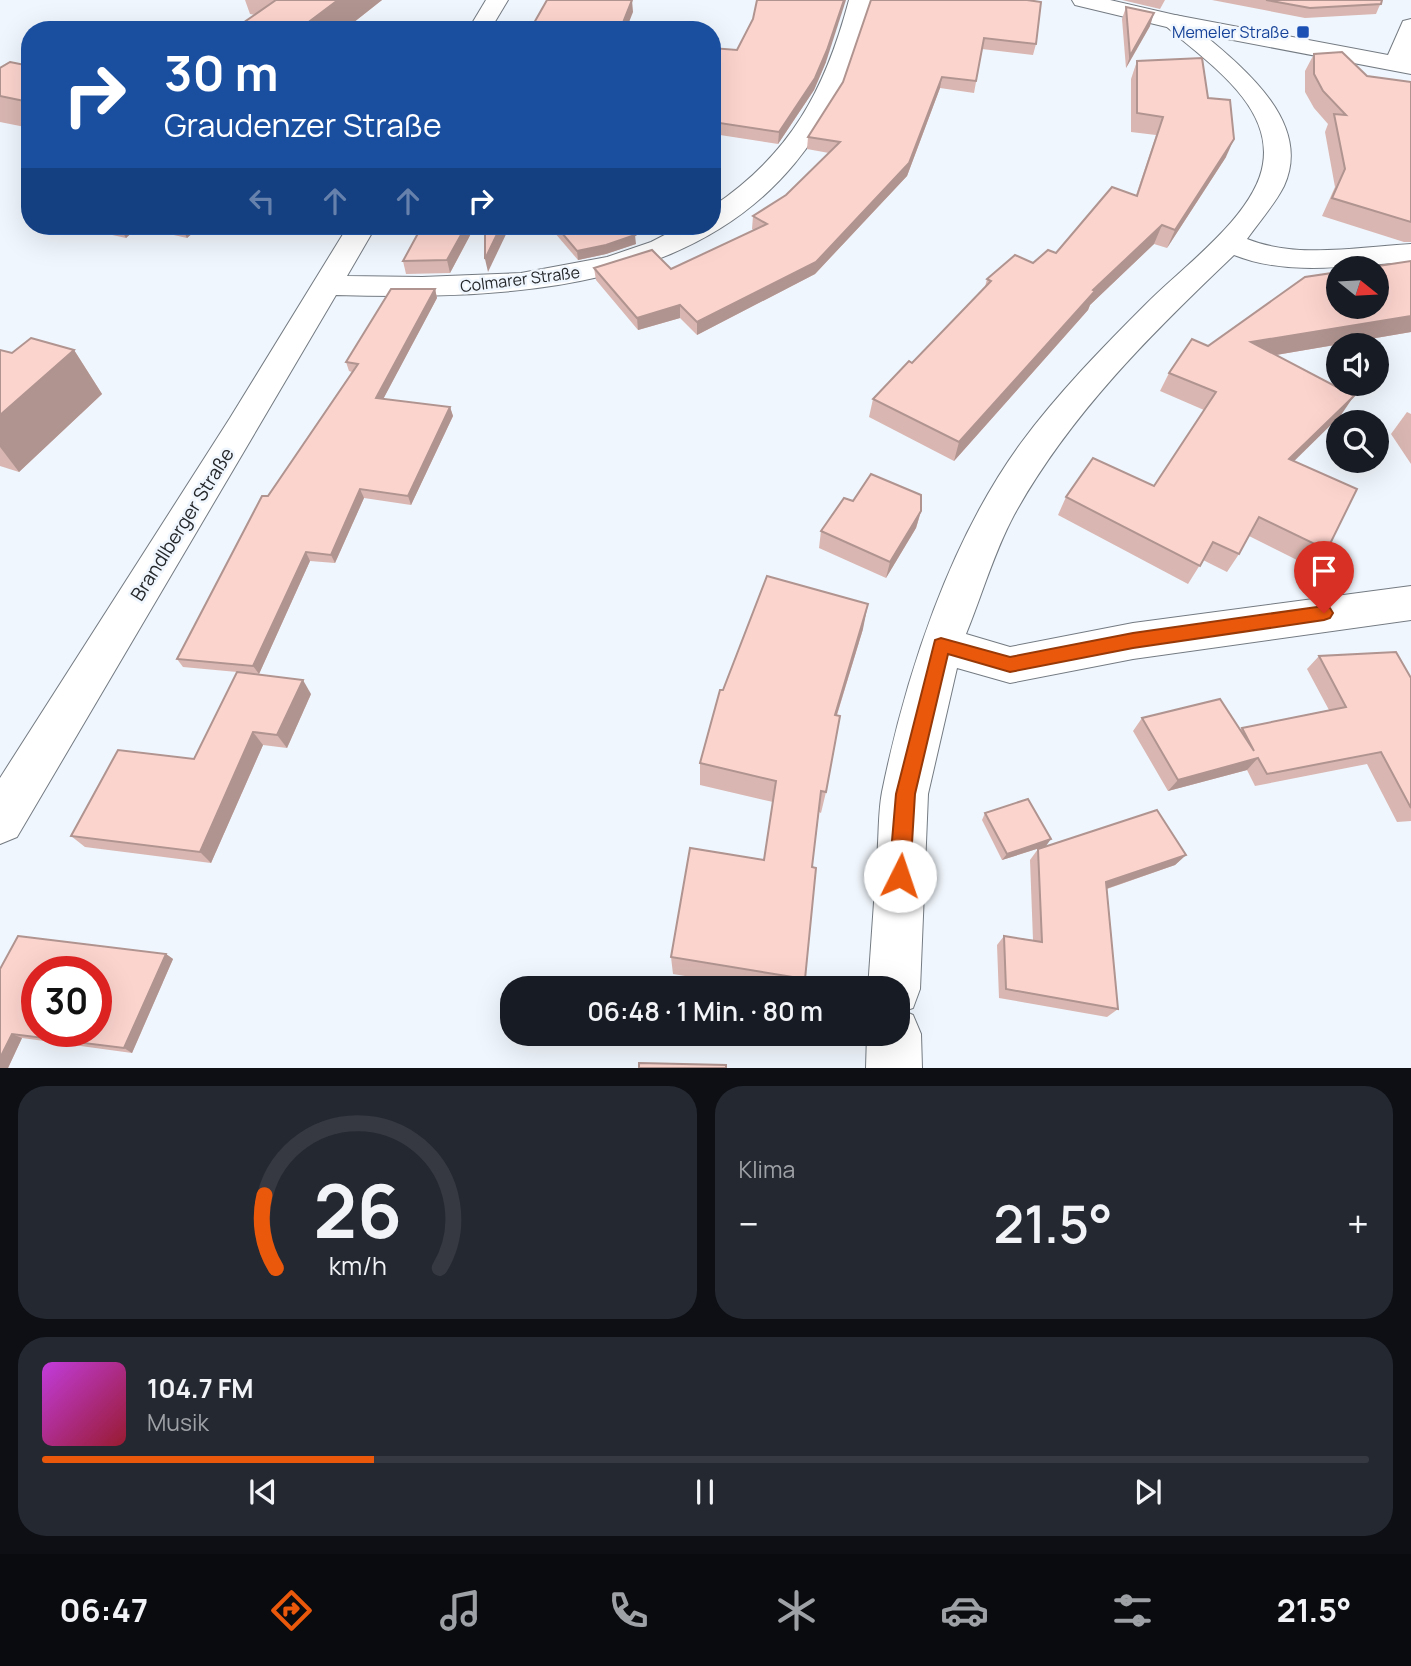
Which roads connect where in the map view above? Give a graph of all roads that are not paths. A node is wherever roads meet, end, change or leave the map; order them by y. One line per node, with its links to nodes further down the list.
1 (497, 0): 4 (street)
2 (860, 0): 8 (street)
3 (1083, 0): 5 (street)
4 (484, 21)
5 (1175, 22): 7 (street); 11 (street)
6 (1411, 26): 7 (street)
7 (1404, 66)
8 (721, 213)
9 (357, 235): 13 (street, Brandlberger Straße)
10 (683, 235): 13 (street, Colmarer Straße)
11 (1230, 243): 12 (street); 15 (street)
12 (1411, 253)
13 (327, 285): 16 (street, Brandlberger Straße)
14 (1411, 603): 15 (street)
15 (941, 645): 17 (street)
16 (0, 821)
17 (895, 976)
18 (894, 1046): 19 (street)
19 (894, 1068)

